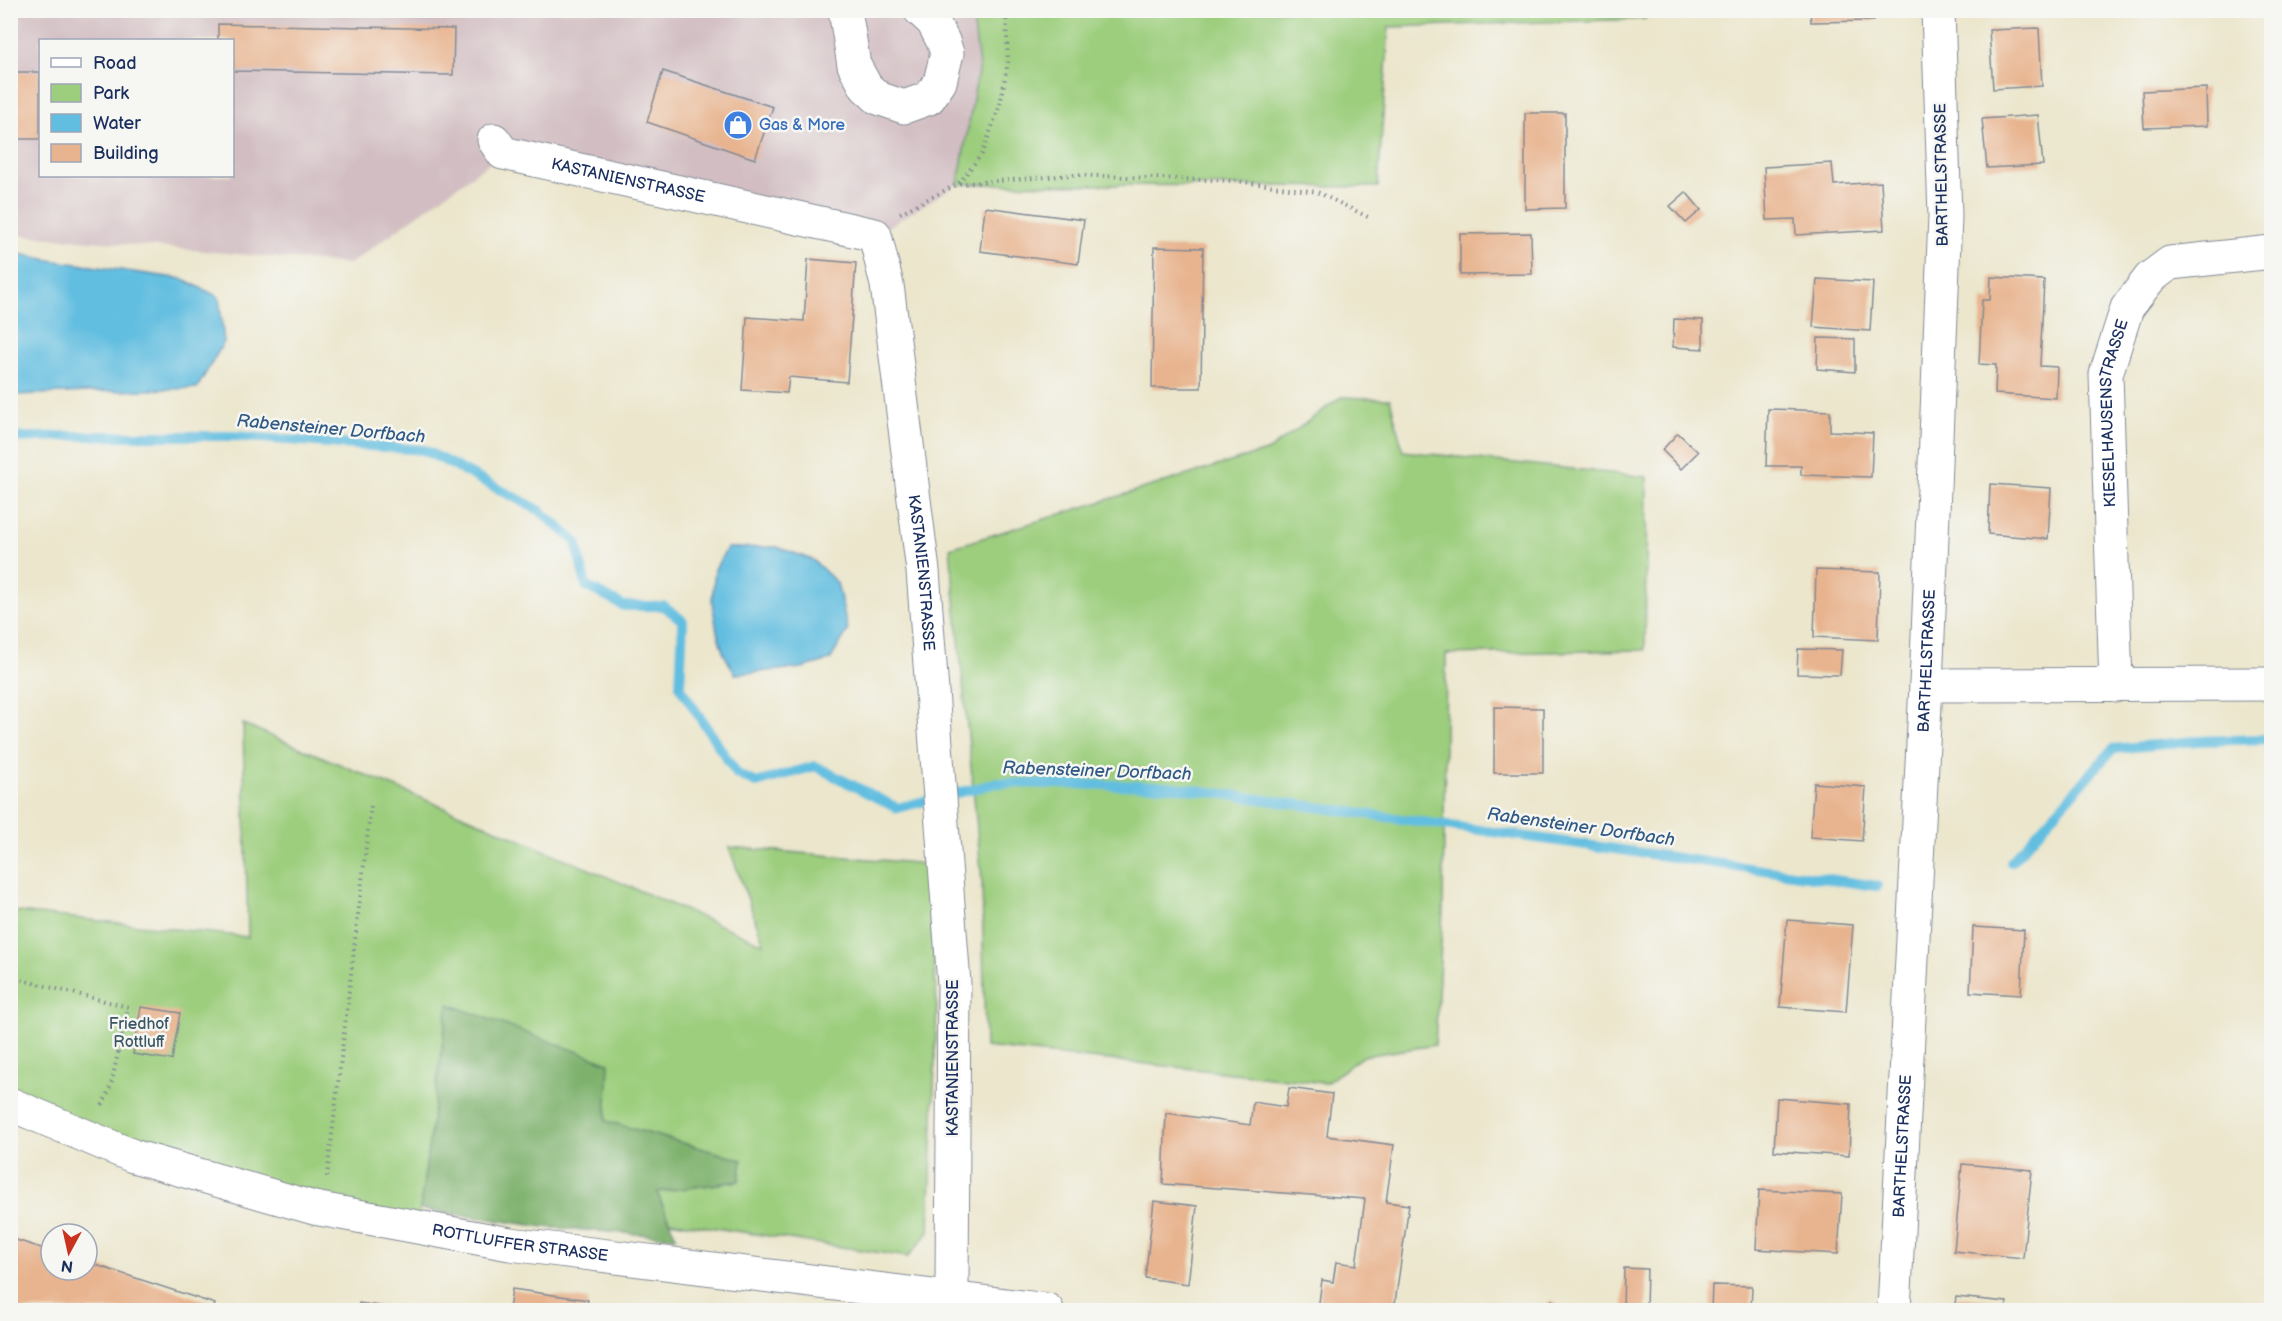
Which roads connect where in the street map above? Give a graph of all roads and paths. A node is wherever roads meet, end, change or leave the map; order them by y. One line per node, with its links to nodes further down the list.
1 (845, 10): 2 (street)
2 (920, 10)
3 (1006, 10): 6 (path)
4 (1938, 10): 11 (street, BARTHELSTRASSE)
5 (494, 140): 8 (street, KASTANIENSTRASSE)
6 (958, 184): 7 (path); 8 (path)
7 (1370, 218)
8 (875, 235): 18 (street, KASTANIENSTRASSE)
9 (2271, 252): 12 (street, KIESELHAUSENSTRASSE)
10 (2271, 684): 12 (street)
11 (1926, 685): 12 (street); 20 (street, BARTHELSTRASSE)
12 (2116, 685)
13 (371, 805): 17 (path)
14 (10, 977): 16 (path)
15 (10, 1104): 16 (street, ROTTLUFFER STRASSE)
16 (89, 1137): 17 (street, ROTTLUFFER STRASSE)
17 (323, 1209): 18 (street, ROTTLUFFER STRASSE)
18 (953, 1304): 19 (street, ROTTLUFFER STRASSE)
19 (1047, 1311)
20 (1894, 1311)

